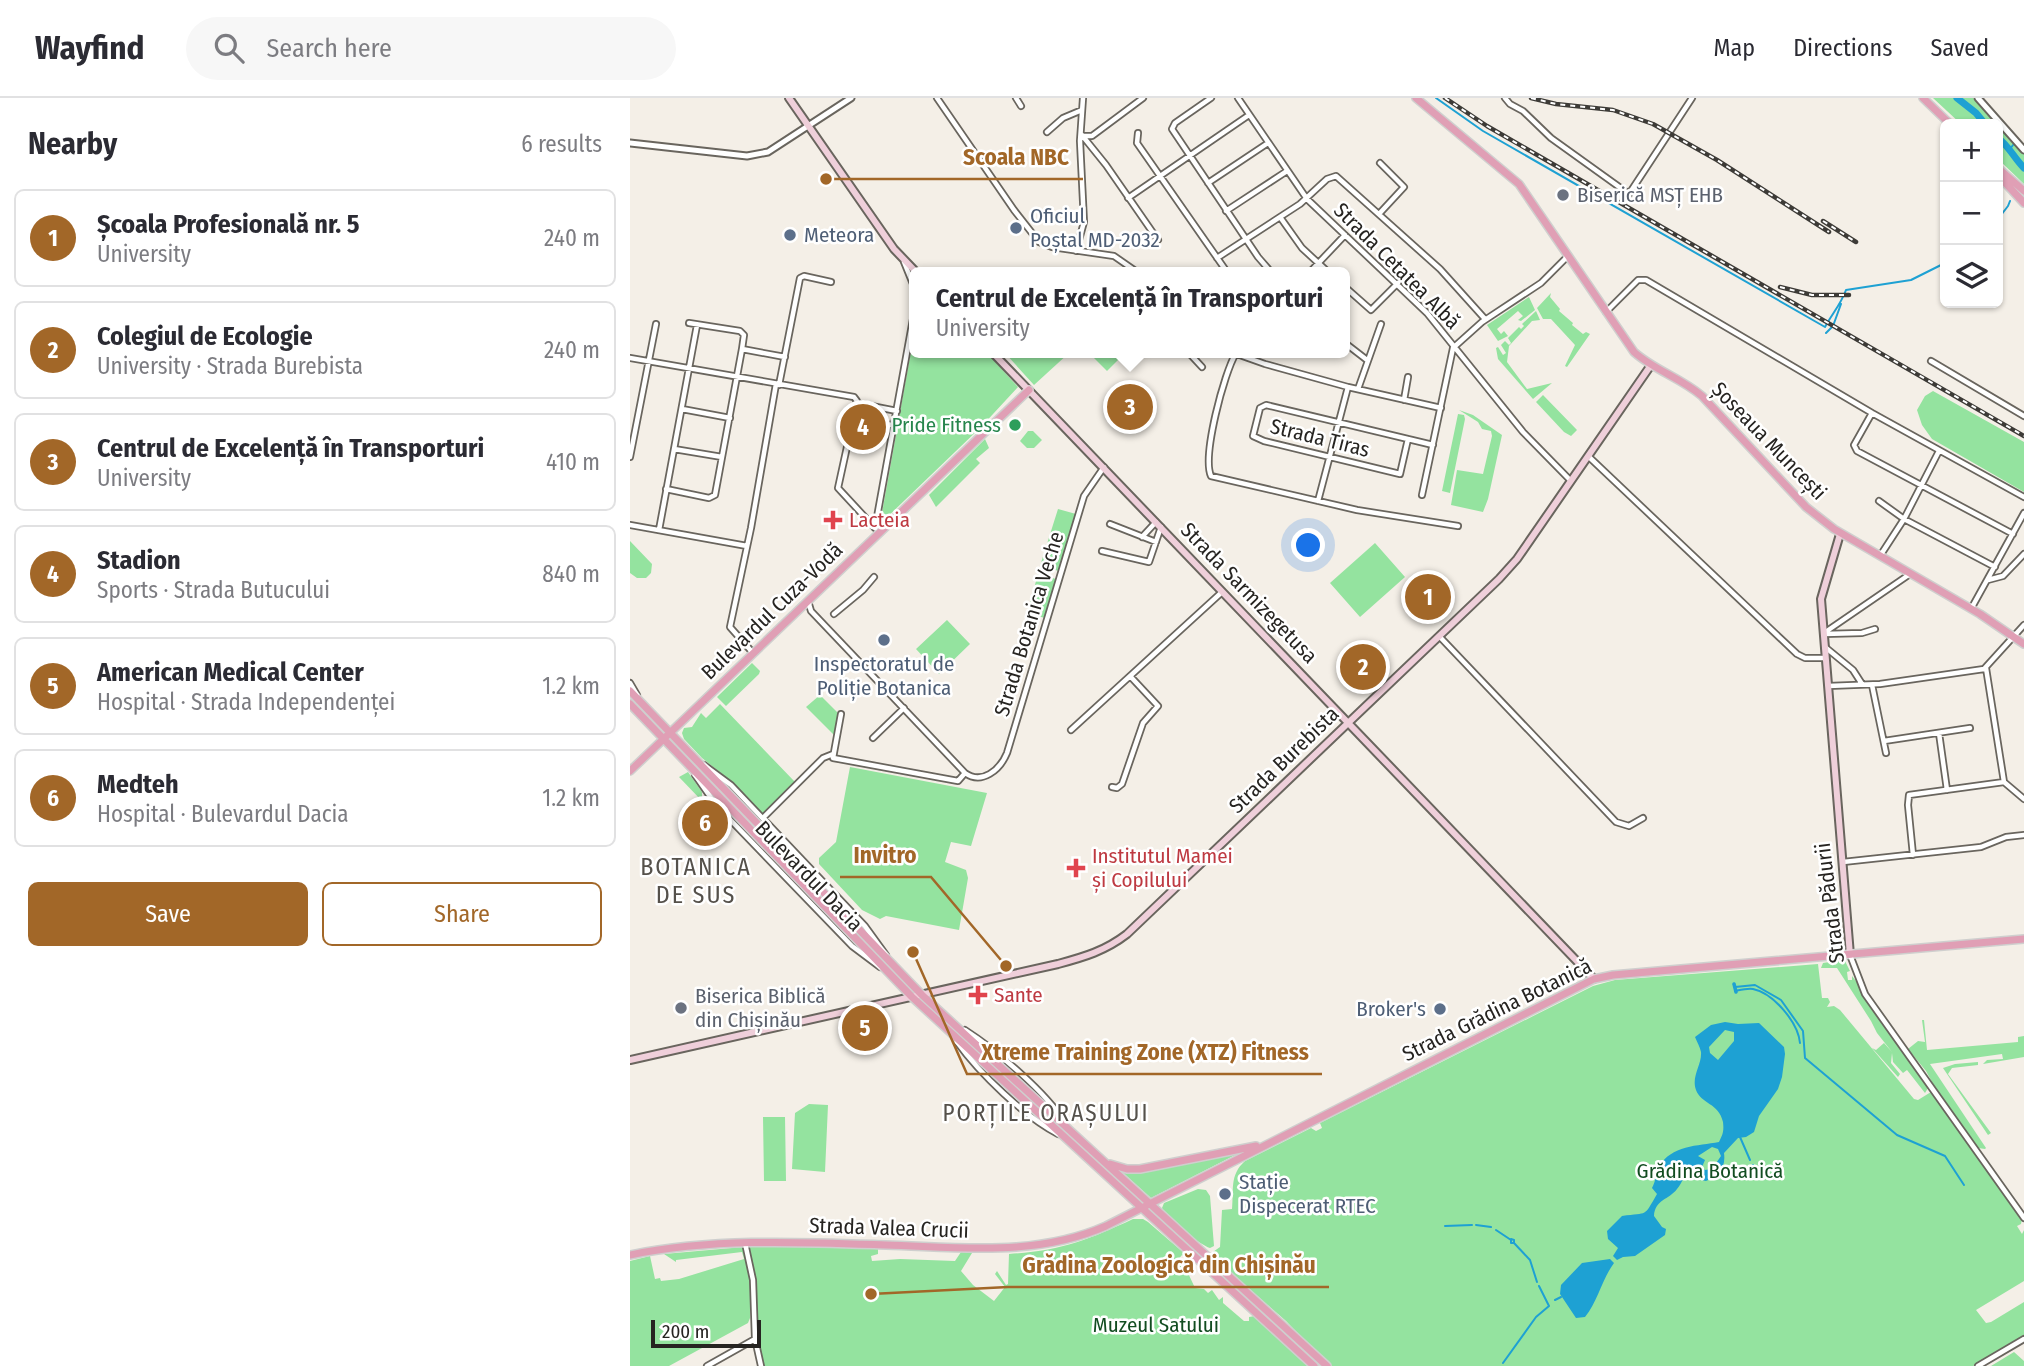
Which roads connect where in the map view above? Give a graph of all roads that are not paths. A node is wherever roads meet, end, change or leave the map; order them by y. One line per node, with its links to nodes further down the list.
1 (789, 98): 18 (main road)
2 (851, 98): 18 (street)
3 (937, 98): 41 (street)
4 (1016, 98): 14 (street)
5 (1083, 98): 15 (street)
6 (1143, 98): 21 (street)
7 (1211, 98): 25 (street)
8 (1238, 98): 16 (street, Strada Cetatea Albă)
9 (1416, 98): 42 (main road, Șoseaua Muncești)
10 (1505, 98): 11 (street)
11 (1692, 98)
12 (1923, 98): 17 (main road)
13 (1978, 98): 24 (street)
14 (1021, 106)
15 (1082, 110): 19 (street); 21 (street)
16 (1249, 114): 22 (street, Strada Cetatea Albă); 25 (street)
17 (1945, 119)
18 (808, 125): 23 (street); 43 (main road)
19 (1047, 132)
20 (1138, 133): 28 (street)
21 (1082, 135): 32 (street); 41 (street)
22 (1268, 143): 27 (street, Strada Cetatea Albă); 30 (street)
23 (630, 144)
24 (2022, 148)
25 (1188, 155): 28 (street); 30 (street)
26 (1380, 163): 36 (street)
27 (1287, 171): 33 (street, Strada Cetatea Albă); 35 (street)
28 (1159, 176): 32 (street); 44 (street)
29 (2003, 177): 31 (main road); 34 (main road)
30 (1208, 184): 35 (street)
31 (2024, 191)
32 (1128, 198): 40 (street)
33 (1307, 199): 36 (street); 37 (street); 38 (street, Strada Cetatea Albă)
34 (2024, 202)
35 (1226, 211): 39 (street)
36 (1379, 214): 57 (street)
37 (1280, 217): 39 (street); 45 (street)
38 (1345, 235): 45 (street); 54 (street, Strada Cetatea Albă)
39 (1246, 239): 44 (street); 49 (street)
40 (1158, 240)
41 (1076, 251): 47 (street)
42 (1568, 257): 56 (main road, Șoseaua Muncești); 57 (street)
43 (902, 258): 46 (main road); 52 (street)
44 (1217, 258): 48 (street)
45 (1318, 263): 50 (street); 51 (street)
46 (910, 267)
47 (1130, 267)
48 (1223, 267)
49 (1266, 267)
50 (1314, 267)
51 (1322, 267)
52 (909, 275)
53 (831, 282): 66 (street)
54 (1398, 283): 55 (street); 63 (street, Strada Cetatea Albă)
55 (1350, 291)
56 (1606, 313): 75 (main road, Șoseaua Muncești); 89 (street)
57 (1485, 320): 63 (street)
58 (689, 323): 60 (street)
59 (656, 324): 73 (street)
60 (697, 324): 65 (street); 77 (street)
61 (1381, 324): 72 (street)
62 (909, 342): 88 (street)
63 (1454, 345): 87 (street); 104 (street, Strada Cetatea Albă)
64 (1350, 347): 72 (street)
65 (742, 349): 66 (street); 78 (street)
66 (785, 357): 80 (street)
67 (630, 358): 73 (street)
68 (998, 358): 83 (main road, Strada Sarmizegetusa)
69 (1194, 358): 76 (street)
70 (1234, 358): 109 (street)
71 (1249, 358): 81 (street)
72 (1367, 360): 82 (street)
73 (648, 361): 77 (street); 100 (street)
74 (1931, 361): 90 (street)
75 (1651, 365): 99 (main road, Strada Burebista); 119 (main road, Șoseaua Muncești)
76 (1202, 367)
77 (689, 368): 78 (street); 86 (street)
78 (737, 377): 80 (street); 91 (street)
79 (1408, 377): 85 (street)
80 (778, 385): 84 (street); 123 (street)
81 (1348, 387): 82 (street); 92 (street)
82 (1358, 389): 85 (street)
83 (1029, 390): 103 (main road, Strada Sarmizegetusa); 118 (main road, Bulevardul Cuza-Vodă)
84 (856, 400): 88 (street); 94 (street)
85 (1404, 400): 87 (street)
86 (682, 408): 91 (street); 97 (street)
87 (1441, 408): 96 (street)
88 (897, 411): 93 (street)
89 (1872, 413): 98 (street); 105 (street)
90 (2024, 416)
91 (730, 418): 101 (street)
92 (1338, 424): 95 (street, Strada Tiras); 102 (street); 102 (street, Strada Tiras)
93 (894, 425): 94 (street); 118 (street)
94 (849, 433): 118 (street)
95 (1408, 439): 96 (street, Strada Tiras); 102 (street, Strada Tiras)
96 (1433, 445): 107 (street)
97 (674, 449): 101 (street); 106 (street)
98 (1939, 451): 105 (street); 108 (street)
99 (1588, 456): 104 (main road, Strada Burebista); 145 (street)
100 (630, 457)
101 (722, 457): 106 (street)
102 (1329, 458): 109 (street)
103 (1104, 467): 114 (main road, Strada Sarmizegetusa); 169 (street, Strada Botanica Veche)
104 (1571, 481): 141 (main road, Strada Burebista)
105 (1920, 485): 112 (street); 120 (street)
106 (666, 489): 117 (street)
107 (1422, 495)
108 (2024, 497)
109 (1318, 501): 116 (street)
110 (1879, 501): 112 (street)
111 (2024, 513): 120 (street)
112 (1904, 519): 126 (street); 127 (street)
113 (1110, 524): 121 (street)
114 (1159, 524): 121 (street); 122 (street); 131 (main road, Strada Sarmizegetusa)
115 (630, 525): 117 (street)
116 (1458, 526)
117 (659, 530): 123 (street)
118 (876, 531): 132 (main road, Bulevardul Cuza-Vodă)
119 (1840, 534): 126 (main road, Șoseaua Muncești); 139 (main road, Strada Pădurii)
120 (2013, 534): 127 (street)
121 (1142, 537): 122 (street)
122 (1156, 542): 124 (street)
123 (747, 547): 144 (street)
124 (1102, 551)
125 (2024, 554): 130 (street)
126 (1880, 557): 128 (main road, Șoseaua Muncești)
127 (1995, 568): 130 (street)
128 (1909, 574): 134 (main road, Șoseaua Muncești); 139 (street)
129 (874, 577): 136 (street)
130 (1987, 581): 134 (street)
131 (1223, 591): 147 (street); 157 (main road, Strada Sarmizegetusa)
132 (808, 601): 133 (main road, Bulevardul Cuza-Vodă); 135 (street)
133 (800, 608): 135 (street); 144 (main road, Bulevardul Cuza-Vodă)
134 (1971, 609): 140 (main road, Șoseaua Muncești)
135 (811, 611): 155 (street)
136 (834, 614)
137 (2024, 625): 140 (street)
138 (1875, 629): 139 (street)
139 (1823, 634): 143 (main road, Strada Pădurii)
140 (2013, 636): 142 (main road, Șoseaua Muncești); 146 (street)
141 (1440, 637): 157 (main road, Strada Burebista); 175 (street)
142 (2024, 644)
143 (1824, 647): 145 (main road, Strada Pădurii); 149 (street)
144 (753, 653): 160 (main road, Bulevardul Cuza-Vodă)
145 (1825, 658): 151 (main road, Strada Pădurii)
146 (1986, 668): 150 (street); 170 (street)
147 (1130, 676): 159 (street); 171 (street)
148 (630, 682): 153 (street, Bulevardul Dacia)
149 (1862, 684): 150 (street); 151 (street)
150 (1872, 685): 164 (street)
151 (1827, 686): 178 (main road, Strada Pădurii)
152 (630, 691): 153 (main road, Bulevardul Dacia)
153 (641, 702): 160 (main road, Bulevardul Dacia)
154 (632, 707): 163 (main road, Bulevardul Dacia)
155 (904, 708): 162 (street); 169 (street)
156 (841, 714): 166 (street)
157 (1348, 723): 182 (main road, Strada Sarmizegetusa); 183 (main road, Strada Burebista)
158 (1970, 728): 161 (street)
159 (1071, 730)
160 (671, 732): 163 (main road, Bulevardul Cuza-Vodă); 167 (main road, Bulevardul Dacia)
161 (1939, 733): 164 (street); 172 (street)
162 (873, 738)
163 (663, 739): 168 (main road, Bulevardul Cuza-Vodă); 184 (main road, Bulevardul Dacia)
164 (1884, 741): 165 (street)
165 (1886, 753)
166 (833, 754): 169 (street); 174 (street)
167 (699, 761): 174 (street, Bulevardul Dacia); 181 (main road, Bulevardul Dacia)
168 (630, 771)
169 (965, 773)
170 (2004, 782): 172 (street); 173 (street)
171 (1112, 787)
172 (1947, 790): 177 (street)
173 (2024, 799)
174 (762, 818): 181 (street, Bulevardul Dacia)
175 (1643, 818)
176 (2024, 835): 177 (street)
177 (1913, 855): 178 (street)
178 (1842, 862): 180 (main road, Strada Pădurii)
179 (2024, 939): 180 (main road, Strada Grădina Botanică)
180 (1850, 955): 182 (main road, Strada Grădina Botanică); 191 (street, Strada Pădurii)
181 (887, 959): 183 (main road, Bulevardul Dacia)
182 (1594, 979): 186 (main road, Strada Grădina Botanică)
183 (922, 995): 184 (main road, Strada Burebista); 187 (main road, Bulevardul Dacia)
184 (912, 997): 185 (main road, Strada Burebista); 188 (main road, Bulevardul Dacia)
185 (630, 1060)
186 (1267, 1144): 187 (main road); 189 (main road, Strada Grădina Botanică)
187 (1105, 1162): 188 (main road); 189 (main road, Bulevardul Dacia)
188 (1098, 1168): 190 (main road, Bulevardul Dacia)
189 (1150, 1204): 190 (main road, Strada Grădina Botanică); 194 (main road, Bulevardul Dacia)
190 (1141, 1209): 192 (main road, Strada Valea Crucii); 194 (main road, Bulevardul Dacia)
191 (2024, 1218)
192 (745, 1242): 193 (main road, Strada Valea Crucii); 195 (street)
193 (630, 1255)
194 (1276, 1325): 199 (main road, Bulevardul Dacia); 200 (main road, Bulevardul Dacia)
195 (755, 1339): 197 (street); 198 (street)
196 (2024, 1339): 201 (street)
197 (707, 1366)
198 (761, 1366)
199 (1314, 1366)
200 (1327, 1366)
201 (1978, 1366)

